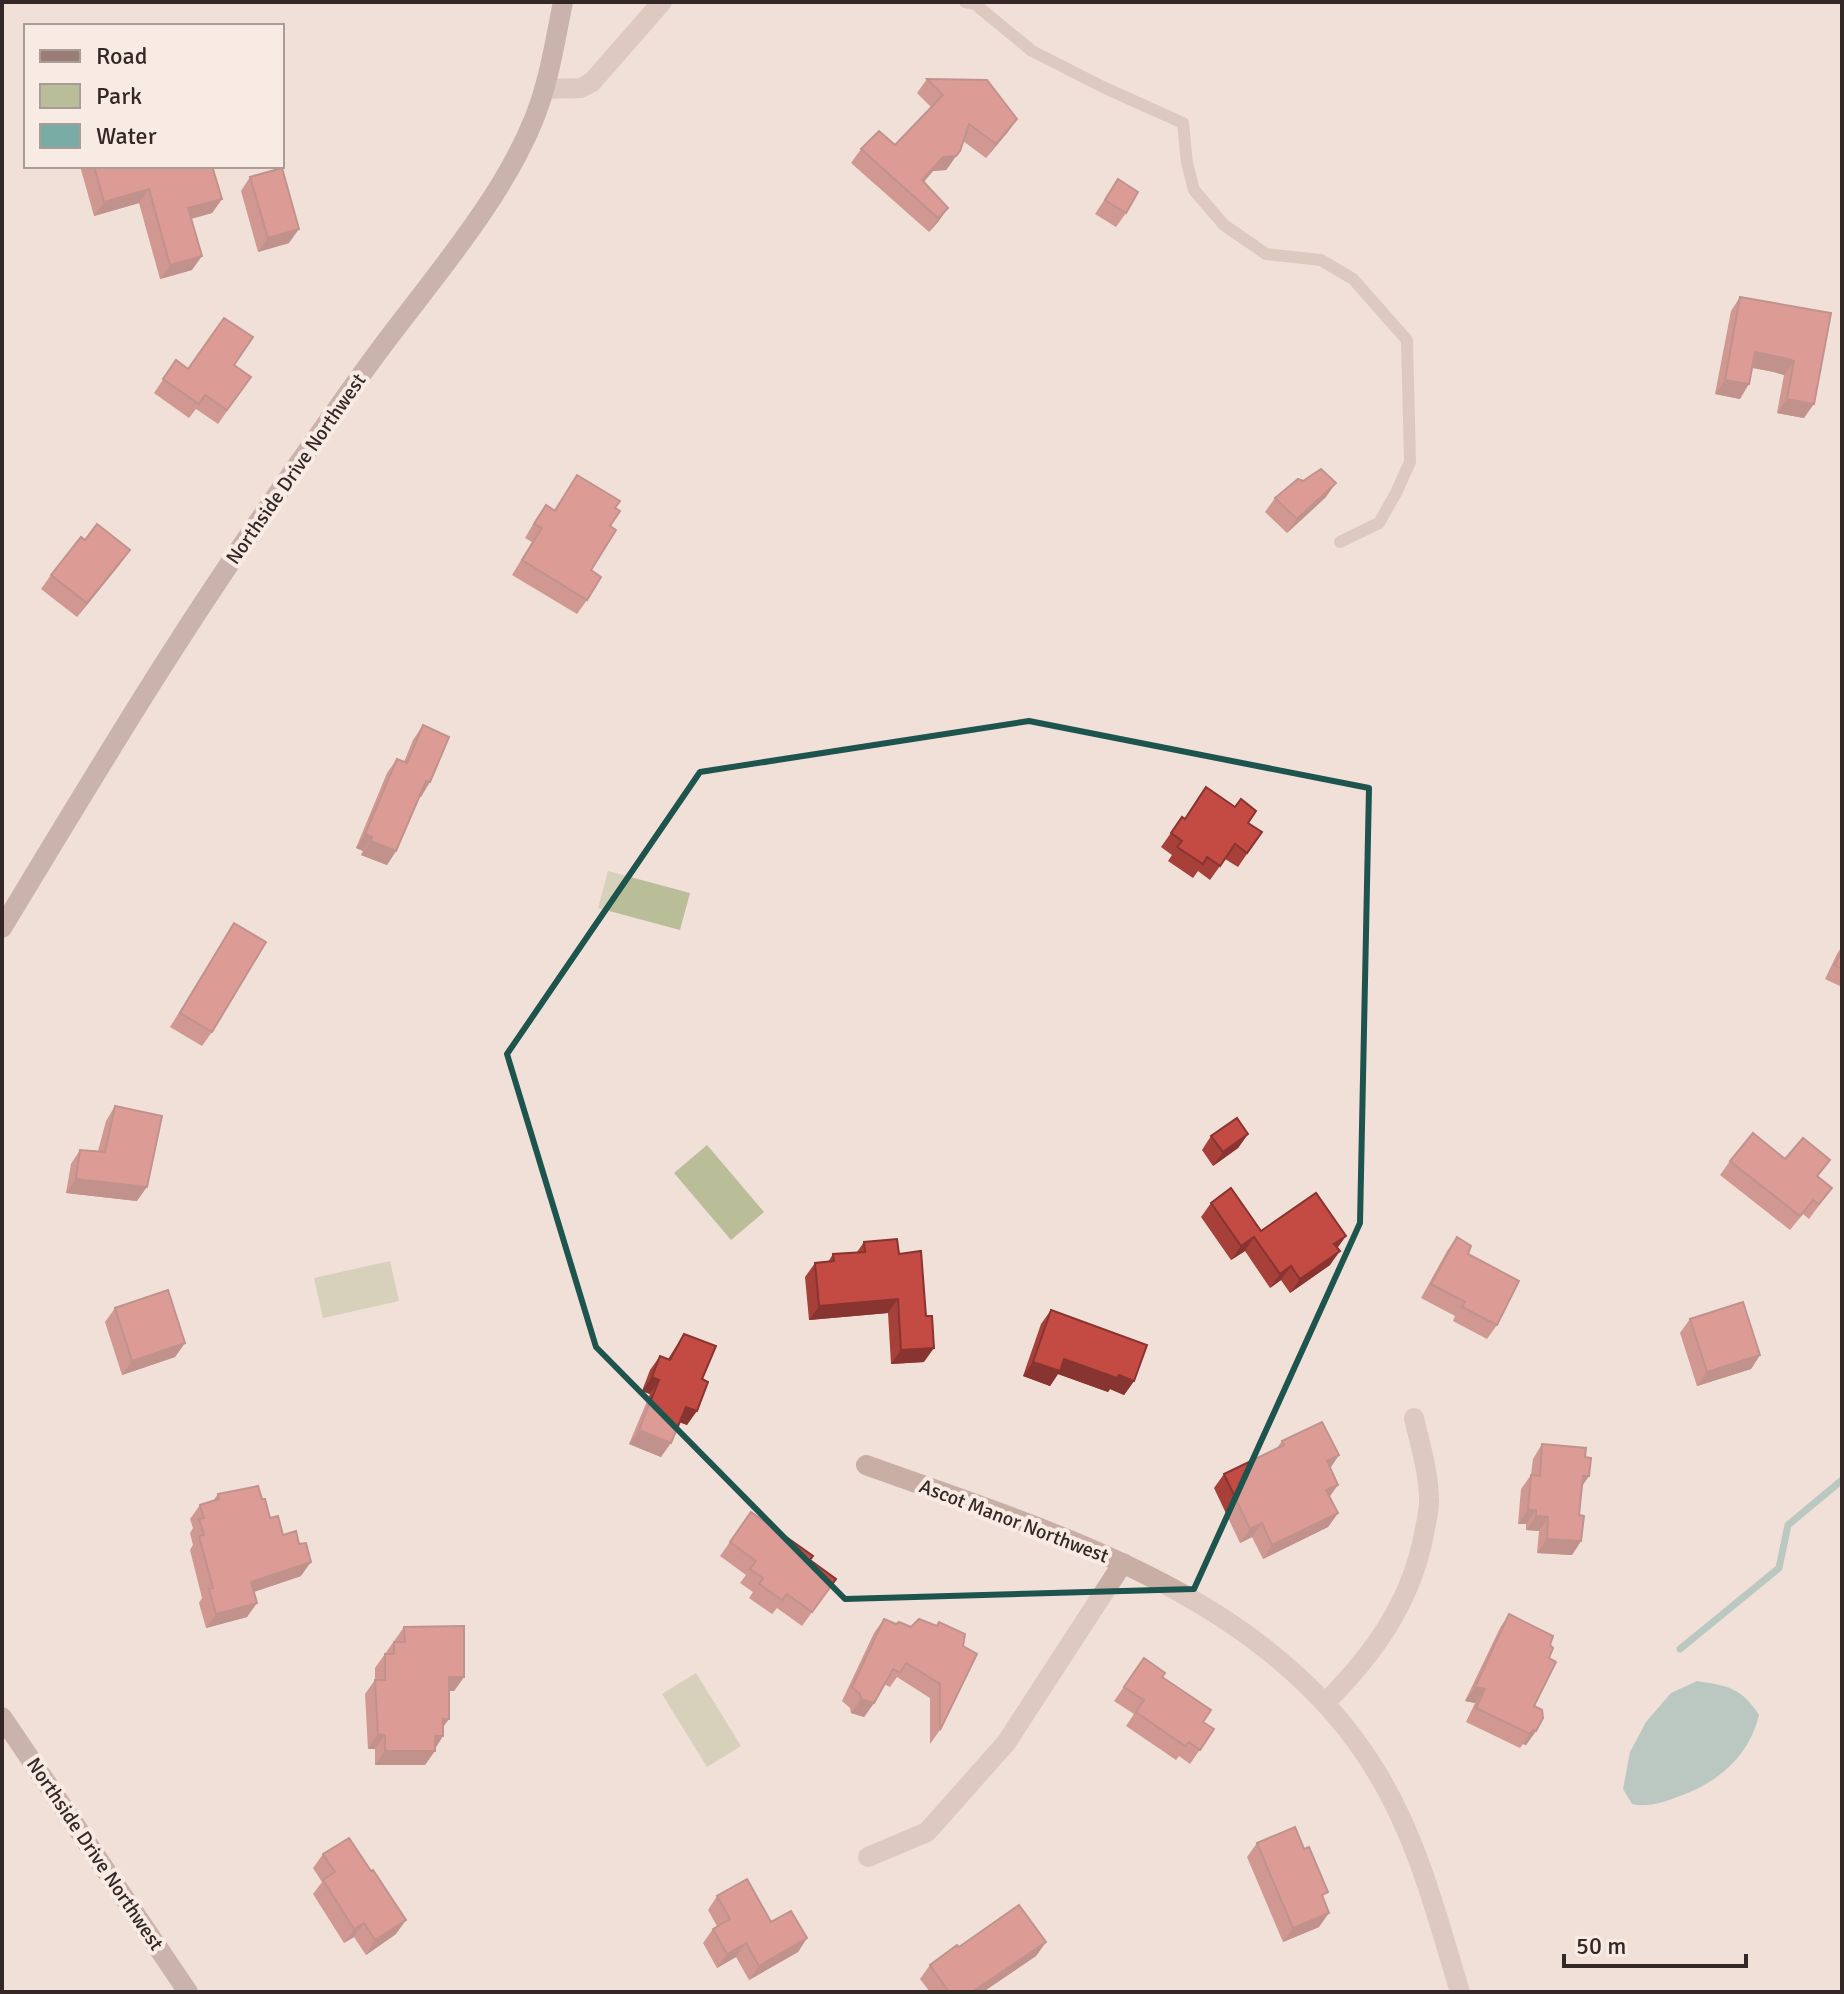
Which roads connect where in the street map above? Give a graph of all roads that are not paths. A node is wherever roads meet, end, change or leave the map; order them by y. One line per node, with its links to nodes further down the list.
1 (563, 2): 4 (main road, Northside Drive Northwest)
2 (662, 2): 4 (street)
3 (965, 2): 5 (lane)
4 (544, 89): 6 (main road, Northside Drive Northwest)
5 (1340, 542)
6 (2, 928)
7 (1414, 1418): 10 (street)
8 (866, 1465): 9 (street, Ascot Manor Northwest)
9 (1123, 1563): 10 (street, Ascot Manor Northwest); 12 (street)
10 (1326, 1702): 14 (street, Ascot Manor Northwest)
11 (2, 1717): 13 (main road, Northside Drive Northwest)
12 (868, 1857)
13 (188, 1992)
14 (1460, 1992)

